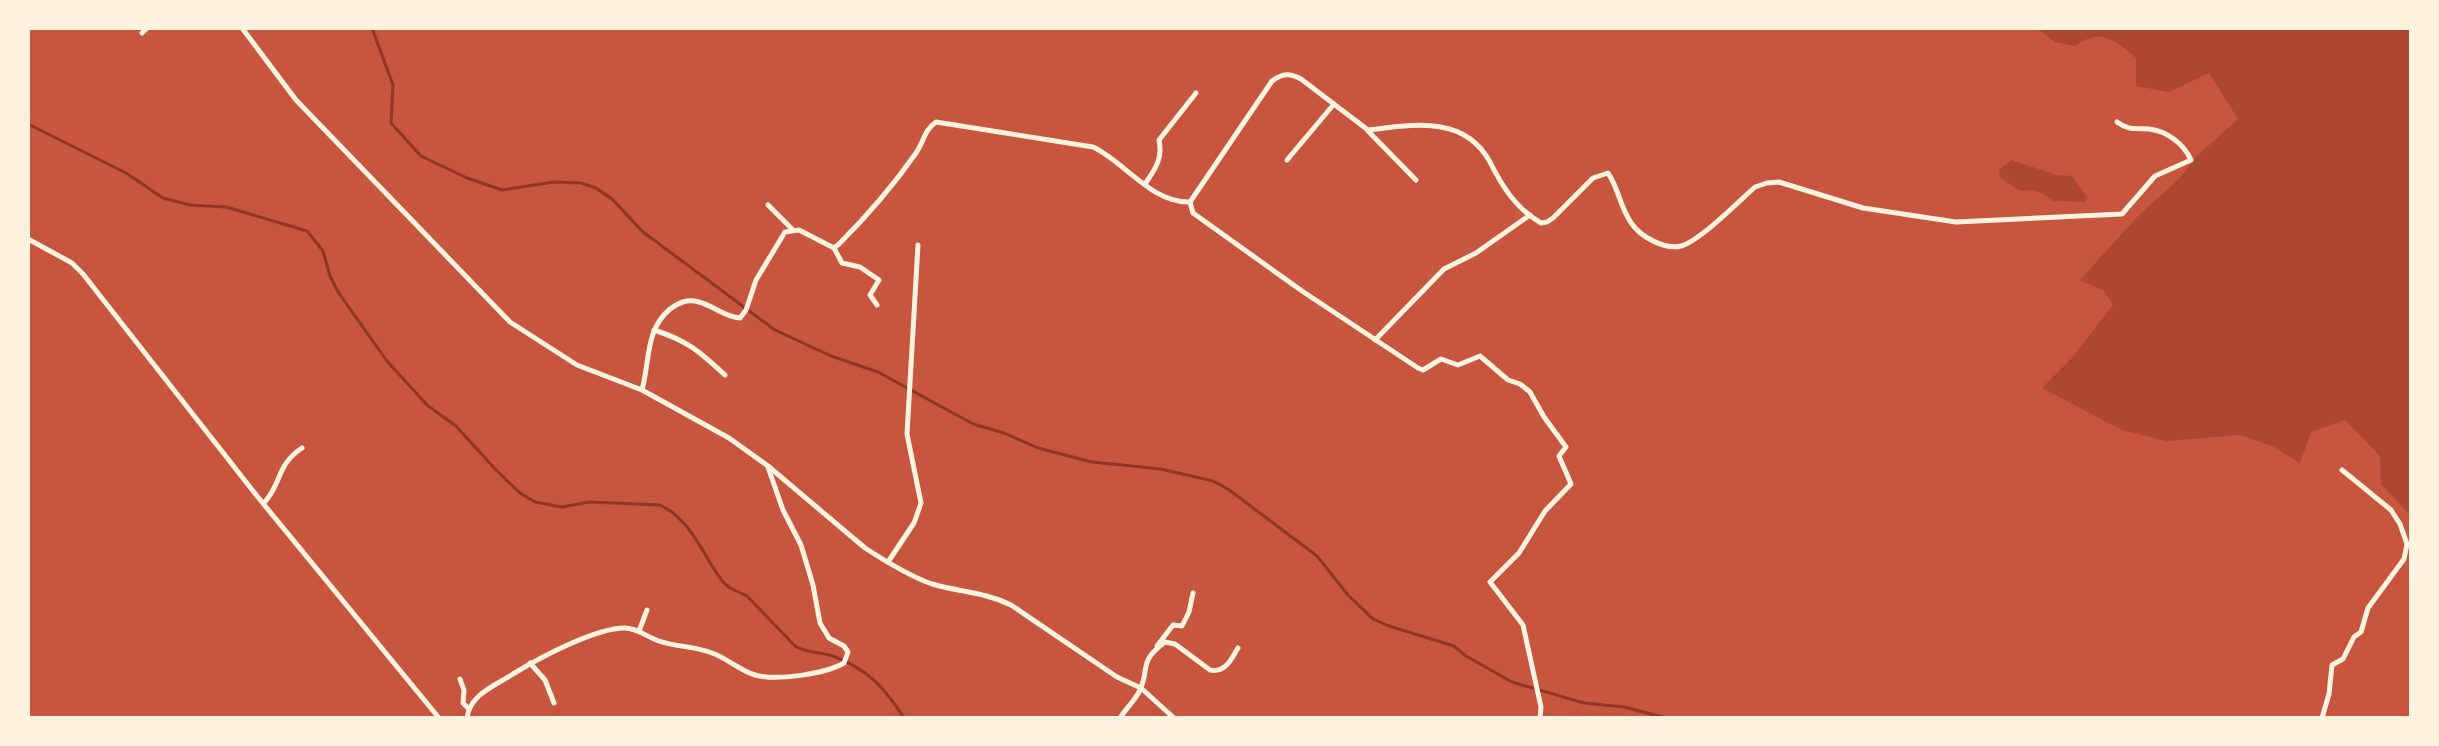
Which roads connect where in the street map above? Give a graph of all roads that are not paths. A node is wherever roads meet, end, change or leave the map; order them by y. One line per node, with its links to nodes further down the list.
1 (242, 28): 20 (street)
2 (1196, 93): 8 (street)
3 (1334, 104): 5 (street); 6 (street); 9 (street)
4 (2117, 122): 11 (street)
5 (1368, 130): 7 (street); 11 (street)
6 (1287, 160)
7 (1416, 180)
8 (1145, 184): 9 (street); 15 (street)
9 (1190, 202): 18 (street)
10 (768, 205): 12 (street)
11 (1530, 215): 18 (street)
12 (792, 229): 15 (street); 17 (street)
13 (28, 239): 24 (street)
14 (918, 245): 25 (street)
15 (834, 248): 16 (street)
16 (877, 305)
17 (654, 330): 19 (street); 20 (street)
18 (1375, 340): 40 (street)
19 (725, 375)
20 (642, 390): 22 (street)
21 (302, 448): 24 (street)
22 (768, 466): 25 (street); 28 (street)
23 (2342, 470): 41 (street)
24 (264, 503): 36 (street)
25 (888, 562): 33 (street)
26 (1193, 593): 30 (street)
27 (647, 610): 28 (street)
28 (639, 631): 31 (street)
29 (1238, 648): 30 (street)
30 (1149, 656): 33 (street)
31 (530, 663): 34 (street); 35 (street)
32 (460, 679): 35 (street)
33 (1141, 688): 38 (street); 39 (street)
34 (554, 703)
35 (469, 709): 37 (street)
36 (439, 718)
37 (467, 718)
38 (1120, 718)
39 (1174, 718)
40 (1540, 718)
41 (2322, 718)

